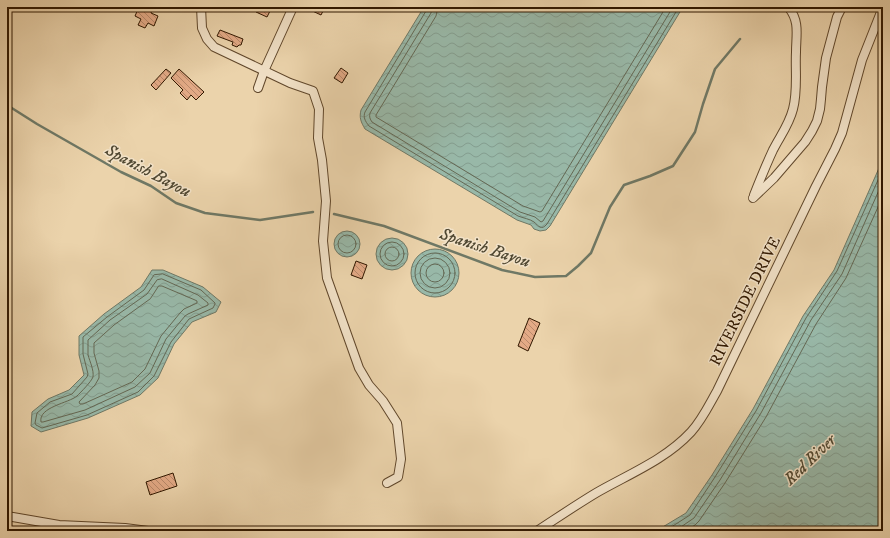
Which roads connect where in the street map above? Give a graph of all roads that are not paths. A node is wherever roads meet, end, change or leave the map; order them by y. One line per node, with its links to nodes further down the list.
1 (201, 7): 6 (street)
2 (292, 7): 6 (street)
3 (842, 7): 5 (street)
4 (883, 7): 11 (street, RIVERSIDE DRIVE)
5 (789, 8)
6 (264, 71): 7 (street); 8 (street)
7 (258, 88)
8 (387, 483)
9 (7, 516): 10 (street)
10 (148, 531)
11 (537, 531)

